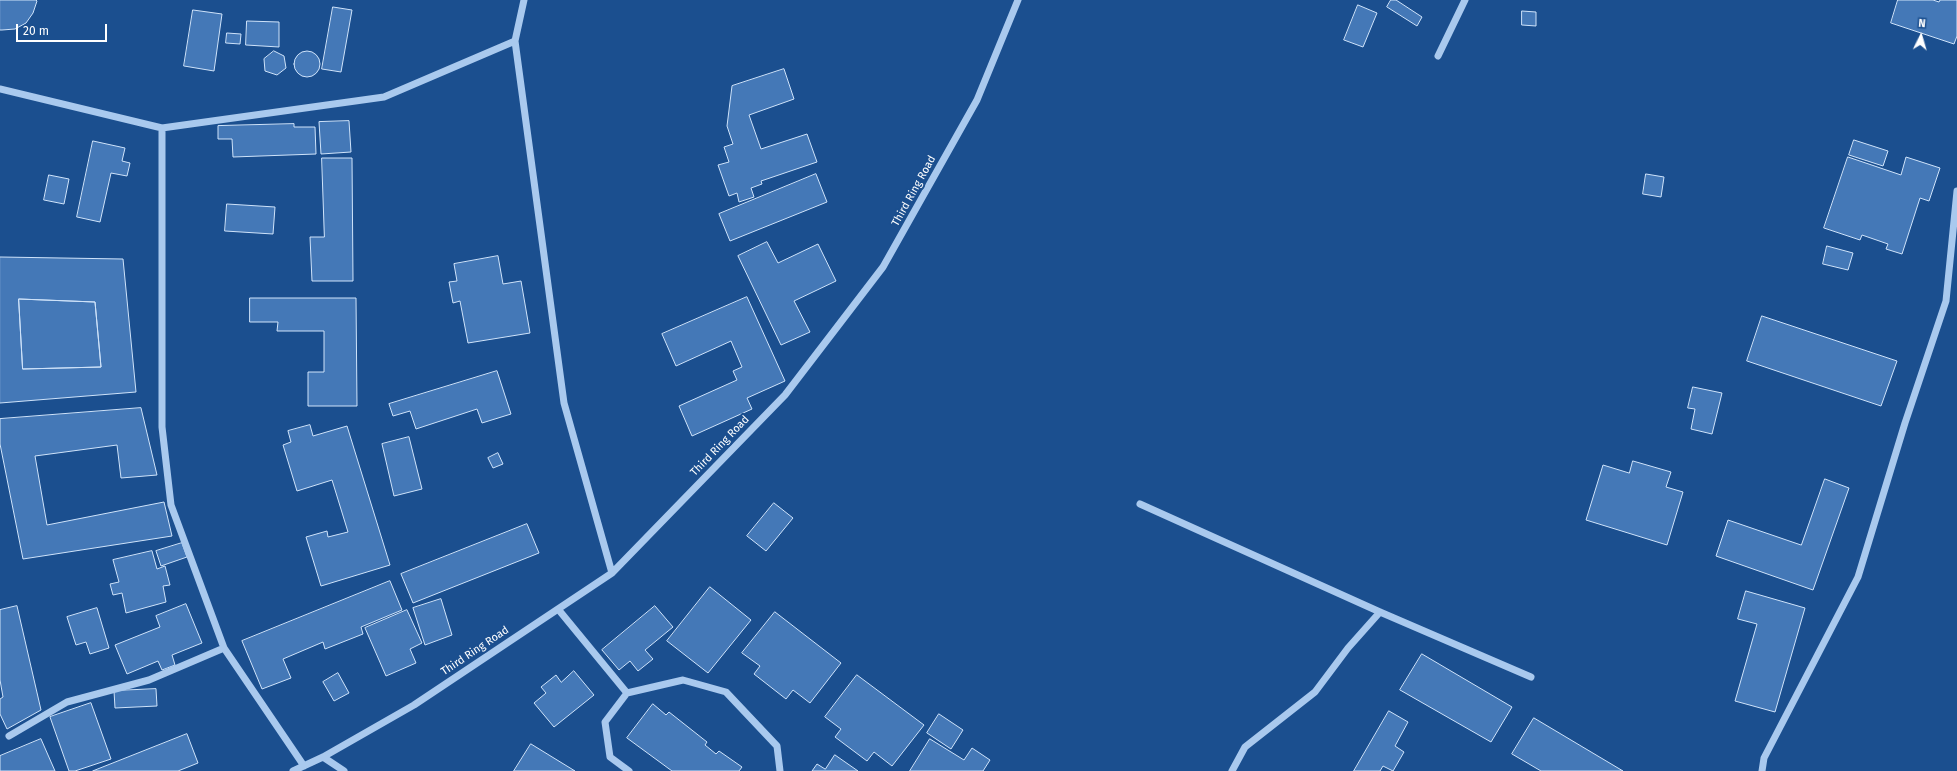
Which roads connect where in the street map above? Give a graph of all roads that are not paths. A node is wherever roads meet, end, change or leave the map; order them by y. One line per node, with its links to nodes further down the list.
1 (524, 0): 4 (street)
2 (1018, 0): 10 (street, Third Ring Road)
3 (1465, 0): 5 (street)
4 (515, 41): 7 (street); 10 (street)
5 (1438, 56)
6 (0, 89): 7 (street)
7 (162, 128): 13 (street)
8 (1957, 190): 24 (street)
9 (1140, 504): 12 (street)
10 (612, 573): 11 (street, Third Ring Road)
11 (558, 609): 15 (street); 17 (street, Third Ring Road)
12 (1380, 612): 14 (street); 23 (street)
13 (224, 648): 16 (street); 18 (street)
14 (1531, 677)
15 (627, 693): 21 (street); 22 (street)
16 (9, 736)
17 (323, 757): 18 (street, Third Ring Road); 20 (street)
18 (304, 766): 19 (street, Third Ring Road)
19 (294, 771)
20 (344, 771)
21 (629, 771)
22 (780, 771)
23 (1232, 771)
24 (1762, 771)

